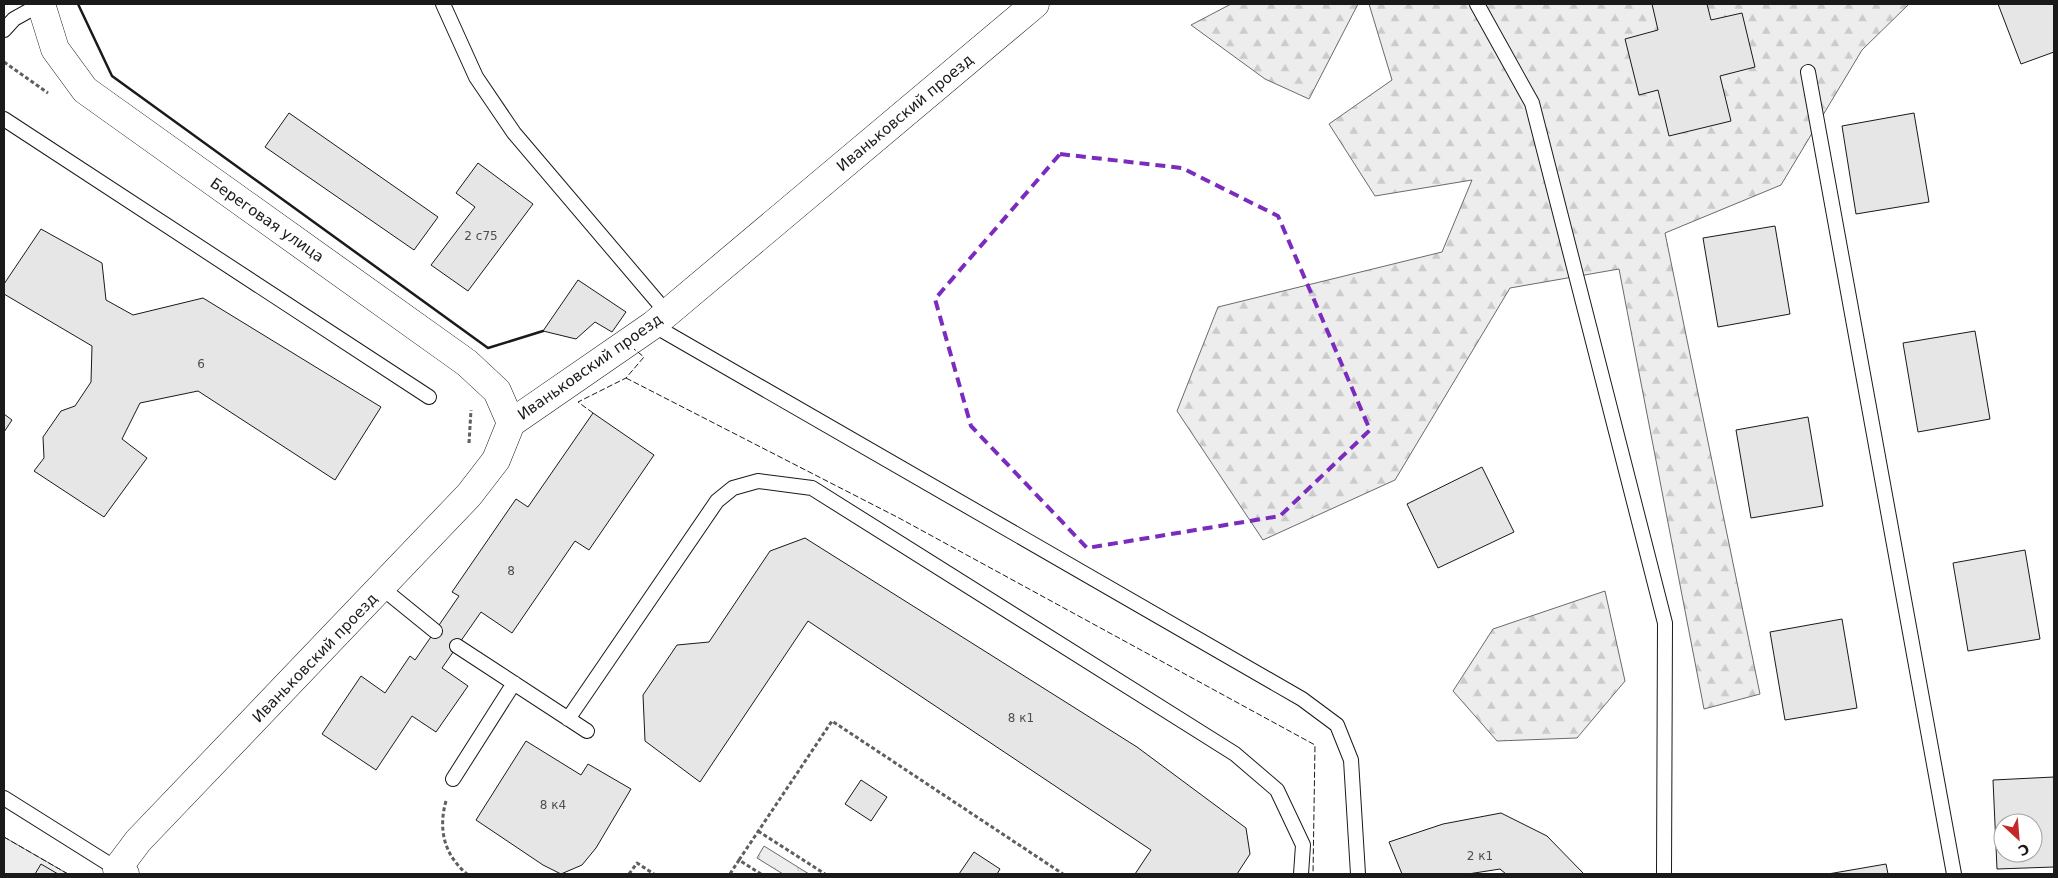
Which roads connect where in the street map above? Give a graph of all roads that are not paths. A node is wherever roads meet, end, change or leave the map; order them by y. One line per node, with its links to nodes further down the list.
1 (41, 4): 5 (lane); 10 (street, Береговая улица)
2 (443, 4): 8 (lane)
3 (1035, 4): 8 (street, Иваньковский проезд)
4 (1477, 4): 22 (lane)
5 (4, 30)
6 (1808, 72): 23 (lane)
7 (4, 119): 9 (lane)
8 (660, 319): 10 (street, Иваньковский проезд); 21 (lane)
9 (429, 397)
10 (511, 423): 11 (street, Иваньковский проезд)
11 (382, 588): 12 (lane); 19 (street, Иваньковский проезд)
12 (435, 631)
13 (457, 646): 14 (lane)
14 (514, 683): 15 (lane); 17 (lane)
15 (568, 719): 16 (lane); 20 (lane)
16 (587, 731)
17 (453, 779)
18 (4, 798): 19 (lane)
19 (121, 872)
20 (1301, 874)
21 (1358, 874)
22 (1664, 874)
23 (1954, 874)

